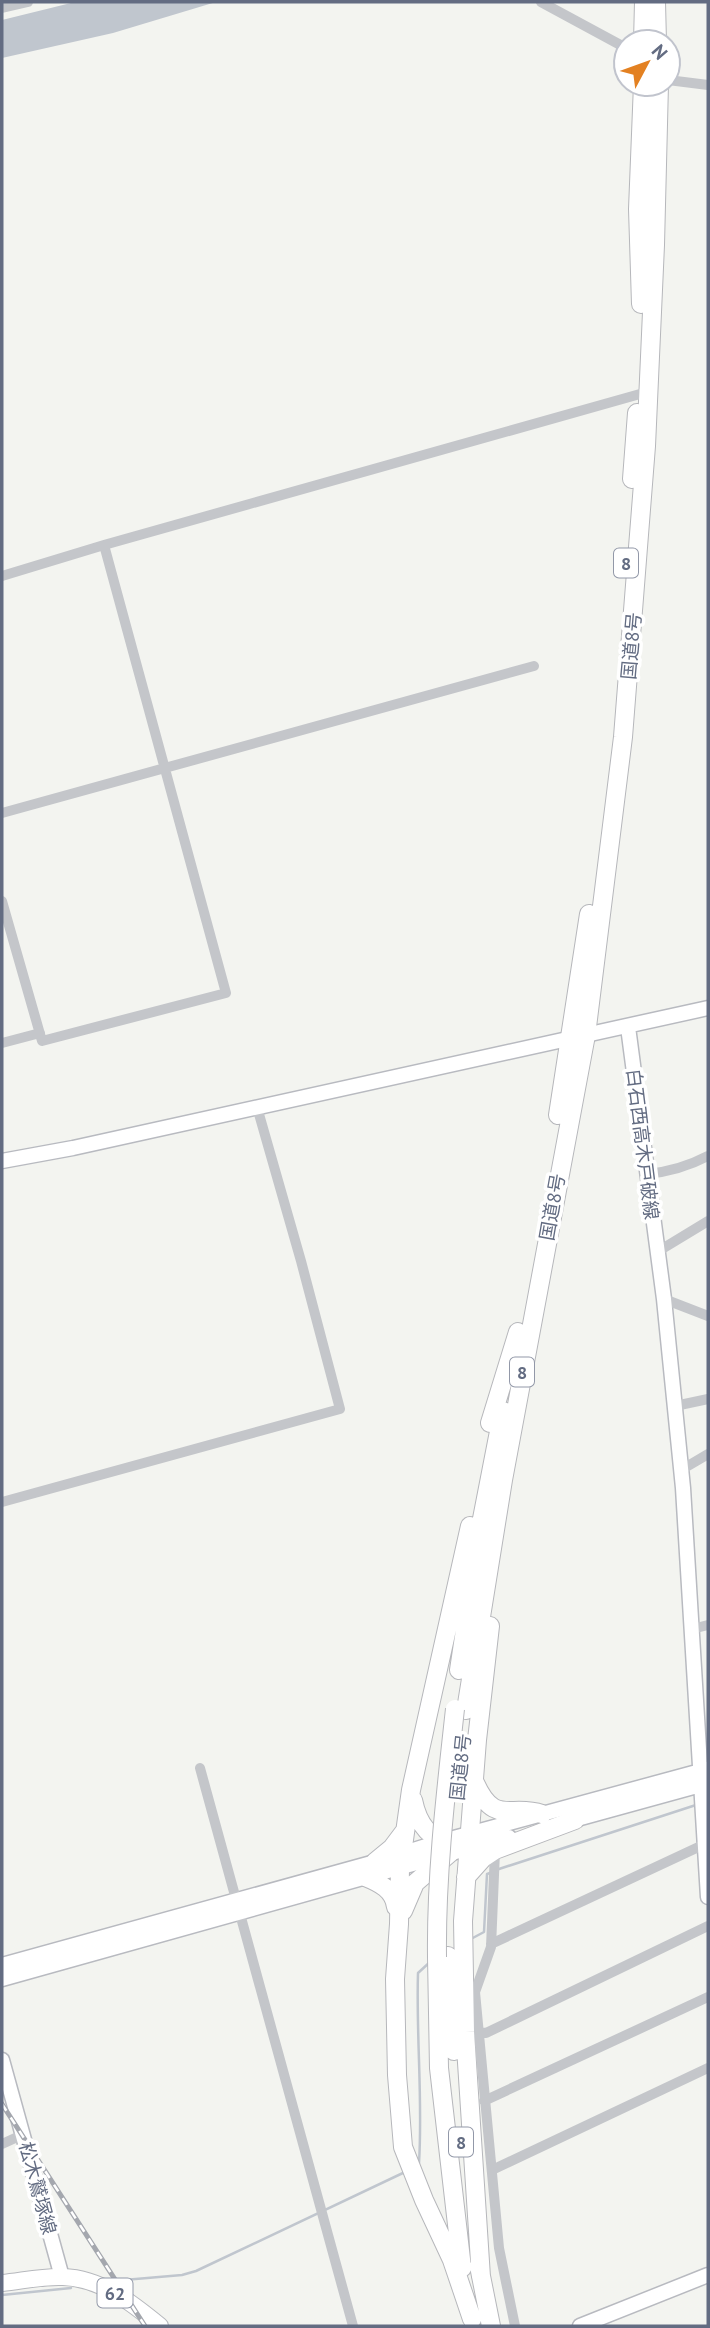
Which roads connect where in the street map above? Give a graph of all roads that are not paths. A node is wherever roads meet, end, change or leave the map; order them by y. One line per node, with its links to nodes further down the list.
1 (28, 2): 5 (street)
2 (541, 2): 8 (street)
3 (644, 2): 6 (highway)
4 (656, 2): 7 (highway)
5 (2, 8)
6 (643, 28)
7 (657, 28)
8 (612, 40)
9 (682, 82): 10 (street)
10 (708, 85)
11 (642, 98): 13 (highway, 国道8号 / 8)
12 (659, 98): 23 (highway, 国道8号 / 8)
13 (640, 394): 14 (street); 23 (highway, 国道8号 / 8)
14 (104, 545): 15 (street); 17 (street)
15 (2, 576)
16 (534, 666): 17 (street)
17 (164, 766): 18 (street); 22 (street)
18 (2, 813)
19 (2, 901): 22 (street)
20 (708, 1008): 21 (main road)
21 (619, 1028): 23 (main road); 28 (main road, 白石西高木戸破線)
22 (40, 1033): 24 (street)
23 (578, 1037): 25 (main road); 33 (highway, 国道8号 / 8); 34 (highway, 国道8号 / 8)
24 (2, 1043)
25 (257, 1107): 27 (main road); 39 (street)
26 (708, 1156): 28 (street)
27 (3, 1158)
28 (647, 1174): 30 (main road, 白石西高木戸破線)
29 (708, 1221): 30 (street)
30 (657, 1252): 31 (main road, 白石西高木戸破線)
31 (664, 1299): 32 (street); 36 (main road, 白石西高木戸破線)
32 (708, 1316)
33 (518, 1332): 42 (highway, 国道8号 / 8); 46 (highway)
34 (523, 1370): 42 (highway, 国道8号 / 8); 45 (highway)
35 (708, 1399): 36 (street)
36 (675, 1406): 38 (main road, 白石西高木戸破線)
37 (708, 1454): 38 (street)
38 (681, 1470): 41 (main road, 白石西高木戸破線)
39 (2, 1502)
40 (708, 1625): 41 (street)
41 (692, 1629): 44 (main road, 白石西高木戸破線)
42 (461, 1709): 63 (highway, 国道8号 / 8)
43 (200, 1768): 59 (street)
44 (705, 1777): 47 (main road); 48 (main road); 51 (main road, 白石西高木戸破線)
45 (475, 1783): 47 (highway); 50 (highway)
46 (411, 1790): 49 (highway); 52 (highway)
47 (542, 1814): 50 (main road)
48 (575, 1819): 50 (main road); 53 (highway)
49 (406, 1827): 54 (highway); 55 (highway)
50 (468, 1842): 52 (highway); 57 (highway)
51 (705, 1844): 58 (main road, 白石西高木戸破線); 62 (street)
52 (444, 1847): 54 (main road); 60 (highway)
53 (495, 1850): 57 (highway); 62 (street)
54 (401, 1860): 55 (main road); 56 (main road); 60 (highway)
55 (375, 1862): 59 (main road)
56 (365, 1877): 59 (main road); 60 (highway)
57 (466, 1877): 76 (highway)
58 (708, 1897)
59 (238, 1906): 64 (main road); 65 (main road); 80 (street)
60 (399, 1924): 78 (highway)
61 (708, 1926): 67 (street)
62 (491, 1944): 67 (street)
63 (443, 1956): 76 (highway, 国道8号 / 8); 78 (highway, 国道8号 / 8)
64 (2, 1965)
65 (2, 1979)
66 (708, 1997): 70 (street)
67 (477, 2032): 70 (street)
68 (2, 2060): 71 (main road, 松木鷲塚線)
69 (708, 2068): 73 (street)
70 (484, 2101): 73 (street)
71 (24, 2134): 72 (street); 75 (main road, 松木鷲塚線)
72 (3, 2140)
73 (492, 2170): 82 (street)
74 (708, 2275): 83 (main road)
75 (62, 2277): 77 (main road, 62); 79 (main road, 62)
76 (481, 2277): 81 (highway, 国道8号 / 8)
77 (2, 2283)
78 (473, 2323)
79 (160, 2326)
80 (353, 2326)
81 (491, 2326)
82 (515, 2326)
83 (580, 2326)

